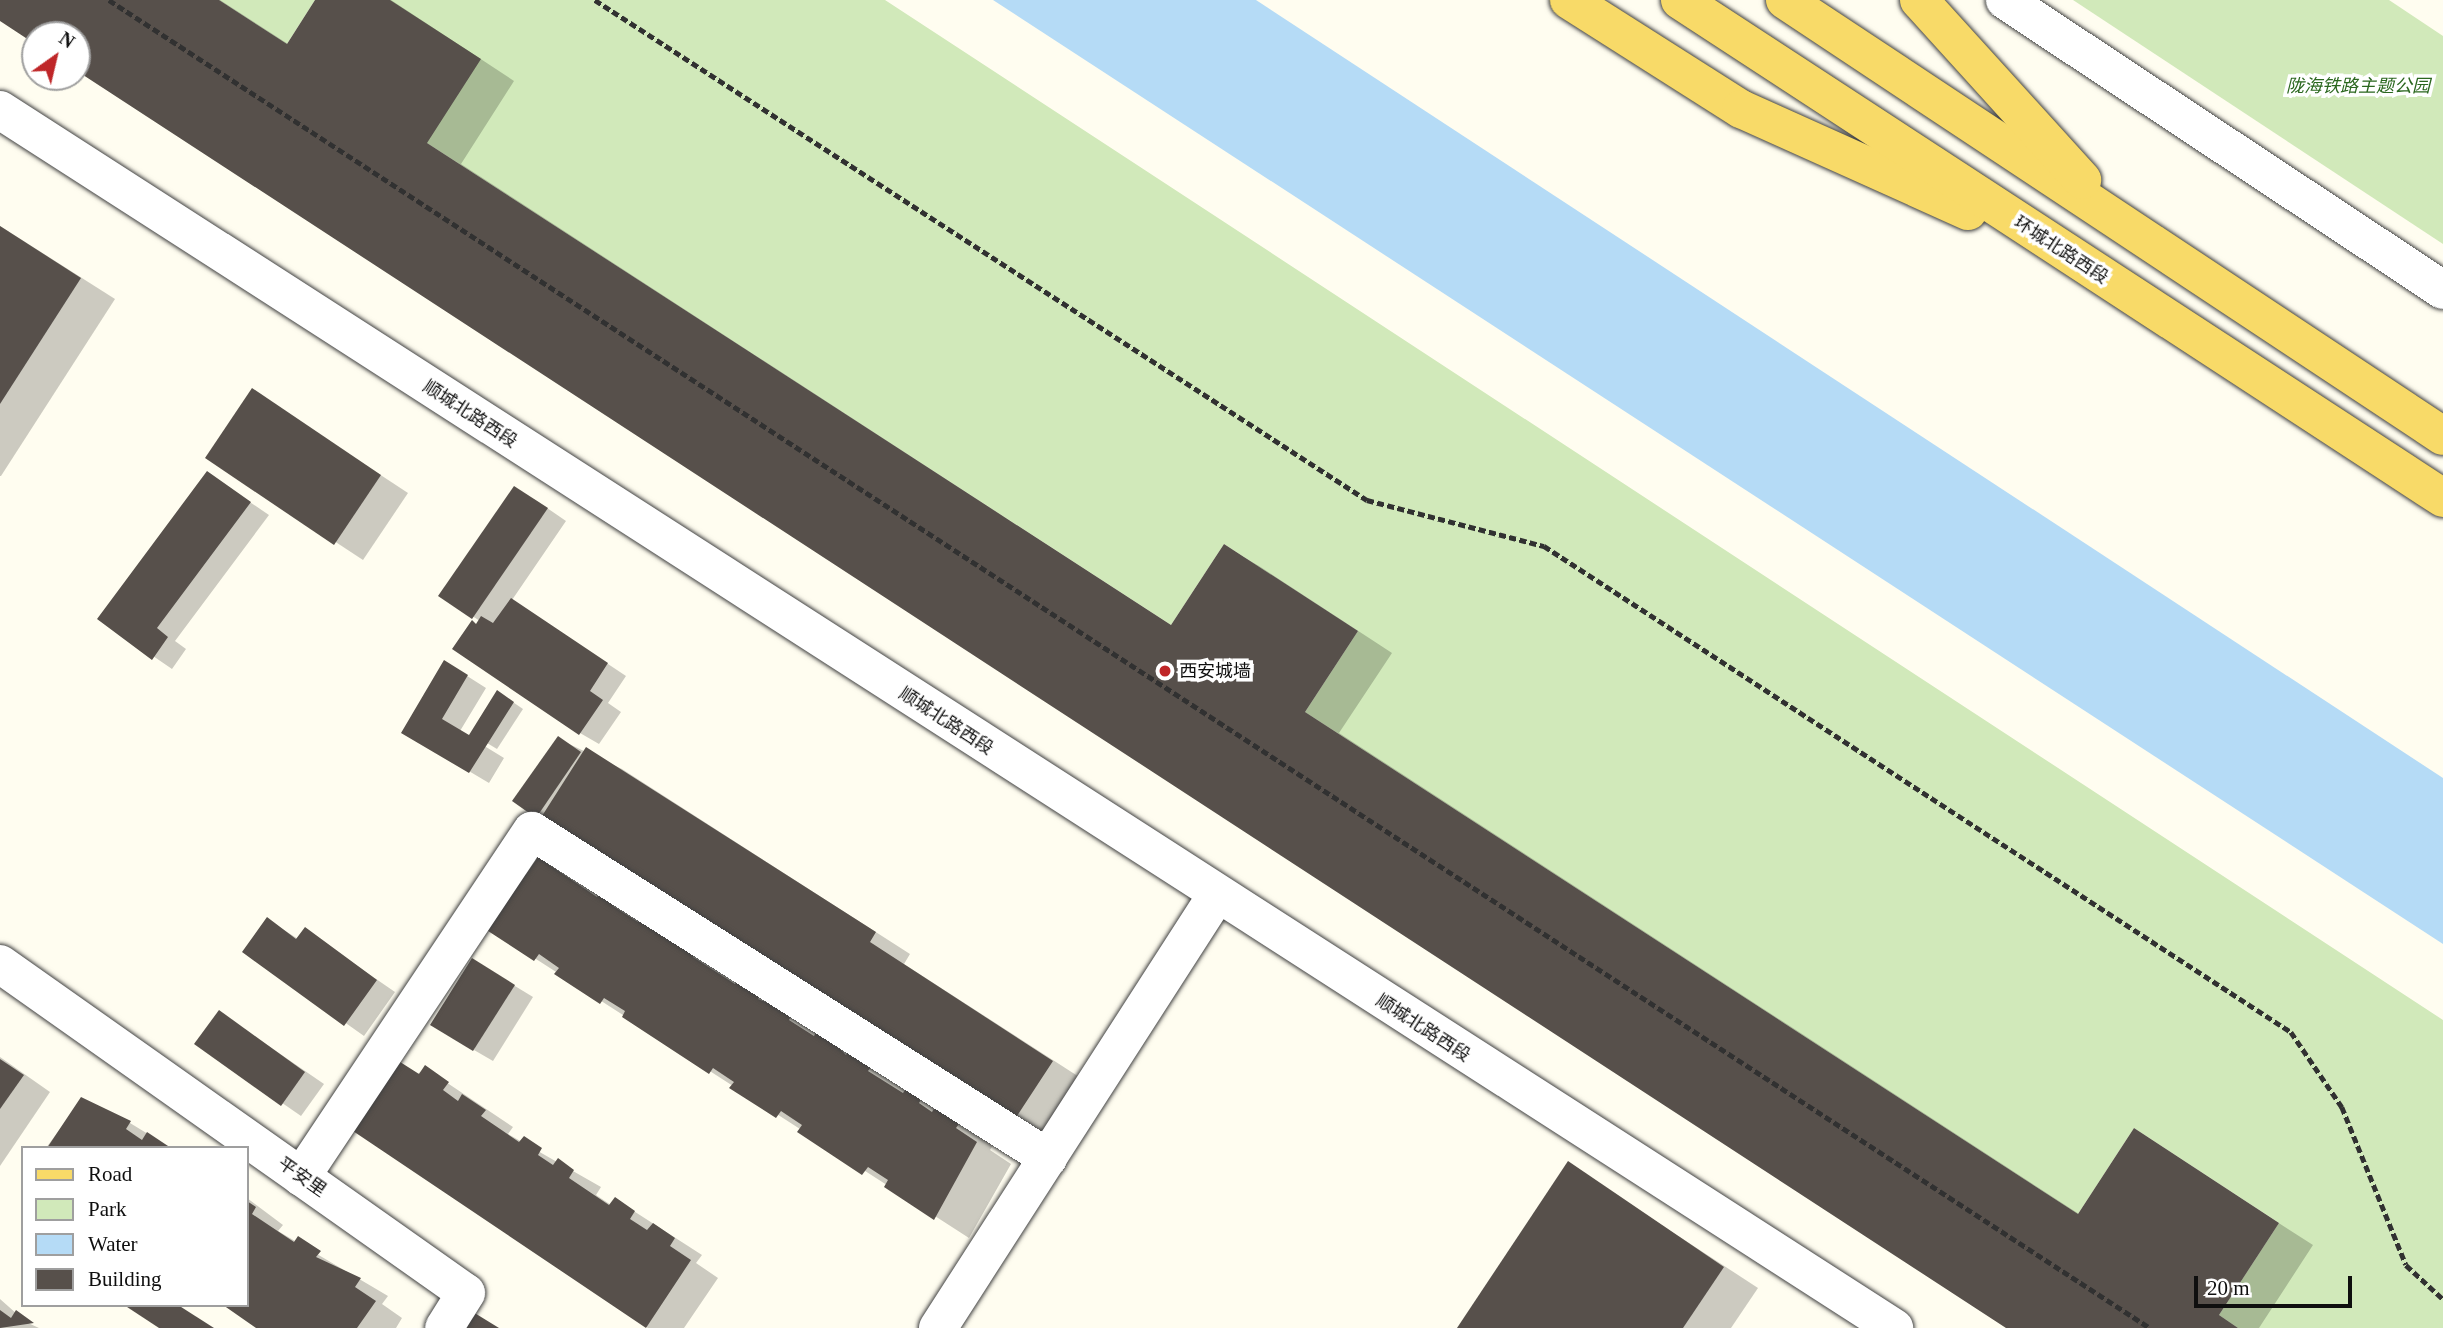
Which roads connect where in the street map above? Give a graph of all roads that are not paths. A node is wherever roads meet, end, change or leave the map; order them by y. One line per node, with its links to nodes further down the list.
1 (1569, 0): 8 (main road)
2 (1680, 0): 8 (main road, 环城北路西段)
3 (1785, 0): 7 (main road)
4 (1919, 0): 7 (main road)
5 (2005, 0): 9 (street)
6 (0, 110): 12 (street, 顺城北路西段)
7 (2131, 232): 10 (main road)
8 (2076, 260): 11 (main road, 环城北路西段)
9 (2443, 290)
10 (2443, 436)
11 (2443, 498)
12 (1216, 896): 14 (street); 18 (street, 顺城北路西段)
13 (0, 964): 15 (street, 平安里)
14 (1048, 1158): 15 (street); 17 (street)
15 (301, 1177): 16 (street, 平安里)
16 (444, 1328)
17 (938, 1328)
18 (1894, 1328)

